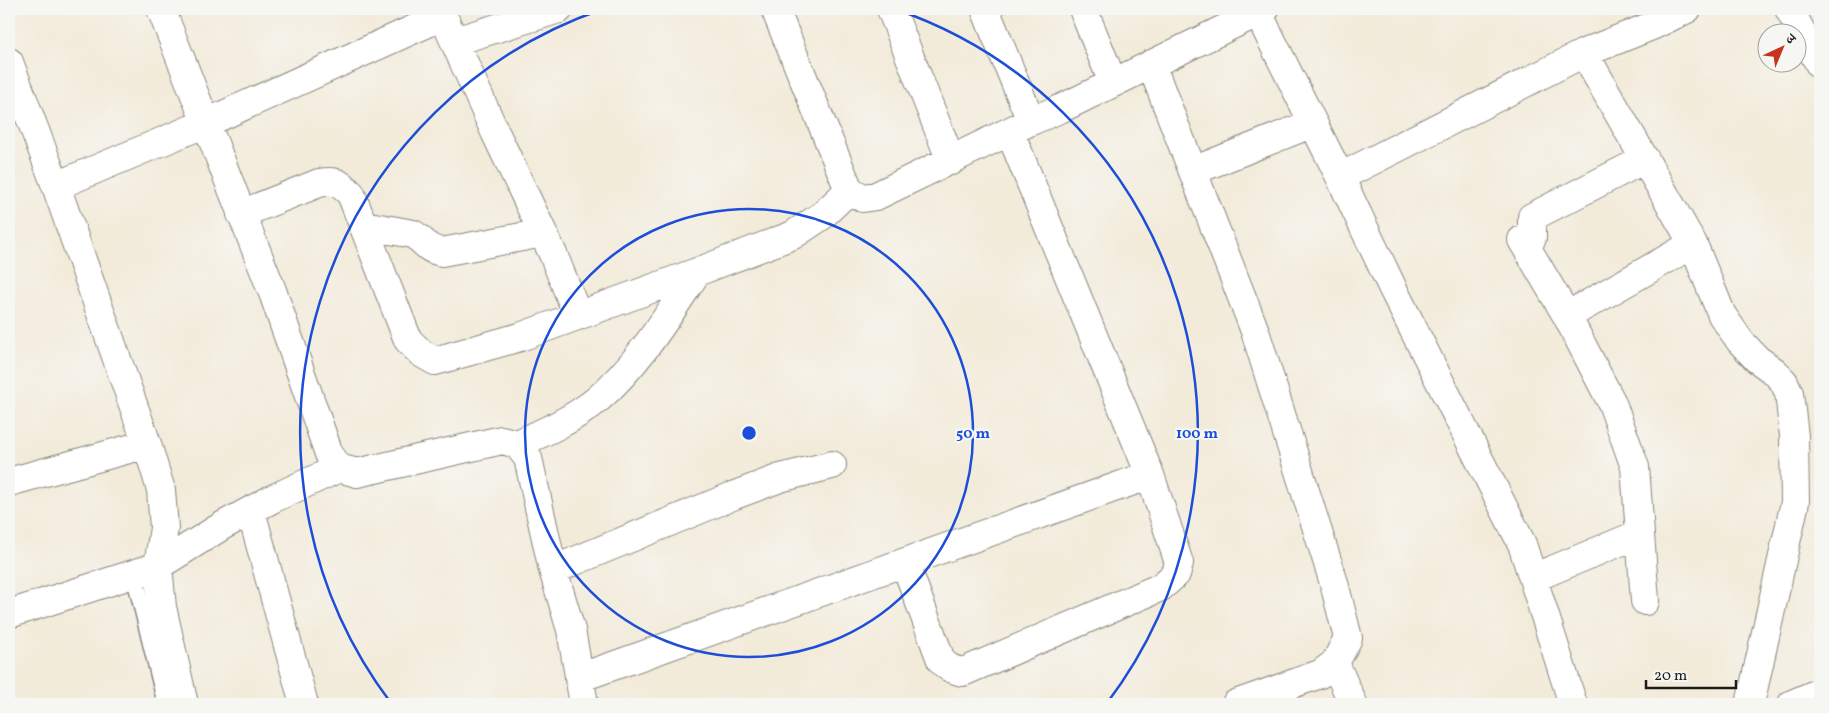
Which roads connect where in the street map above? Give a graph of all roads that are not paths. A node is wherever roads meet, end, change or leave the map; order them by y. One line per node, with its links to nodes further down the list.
1 (161, 9): 18 (street)
2 (559, 9): 11 (street)
3 (776, 9): 26 (street)
4 (891, 9): 22 (street)
5 (985, 9): 20 (street)
6 (1083, 9): 16 (street)
7 (1687, 9): 12 (street)
8 (1790, 9): 15 (street)
9 (1262, 11): 14 (street); 19 (street)
10 (442, 12): 11 (street); 18 (street)
11 (454, 41): 29 (street)
12 (1584, 53): 21 (street); 24 (street)
13 (9, 62): 17 (street)
14 (1151, 64): 16 (street); 23 (street)
15 (1820, 65)
16 (1113, 83): 20 (street)
17 (15, 96): 25 (street)
18 (206, 123): 25 (street); 27 (street)
19 (1313, 123): 23 (street); 24 (street)
20 (1021, 126): 22 (street); 38 (street)
21 (1646, 159): 30 (street); 33 (street)
22 (951, 161): 26 (street)
23 (1193, 171): 48 (street)
24 (1340, 177): 45 (street)
25 (56, 186): 34 (street)
26 (849, 190): 31 (street)
27 (241, 214): 28 (street); 37 (street)
28 (363, 225): 29 (street); 32 (street)
29 (543, 233): 32 (street)
30 (1693, 244): 33 (street); 57 (street)
31 (697, 272): 32 (street); 35 (street)
32 (578, 316)
33 (1567, 316): 41 (street)
34 (147, 444): 39 (street); 43 (street)
35 (517, 444): 37 (street); 44 (street)
36 (832, 465): 44 (street)
37 (339, 468): 40 (street)
38 (1150, 474): 42 (street); 42 (street)
39 (9, 482)
40 (251, 511): 43 (street); 53 (street)
41 (1639, 534): 45 (street); 46 (street)
42 (905, 563): 49 (street)
43 (146, 570): 47 (street); 51 (lane); 52 (street)
44 (553, 570): 49 (street)
45 (1533, 578): 56 (street)
46 (1645, 601)
47 (9, 614)
48 (1335, 663): 54 (street); 55 (street)
49 (582, 691)
50 (1820, 692): 58 (street)
51 (166, 704)
52 (184, 704)
53 (304, 704)
54 (1236, 704)
55 (1353, 704)
56 (1573, 704)
57 (1750, 704)
58 (1792, 704)

